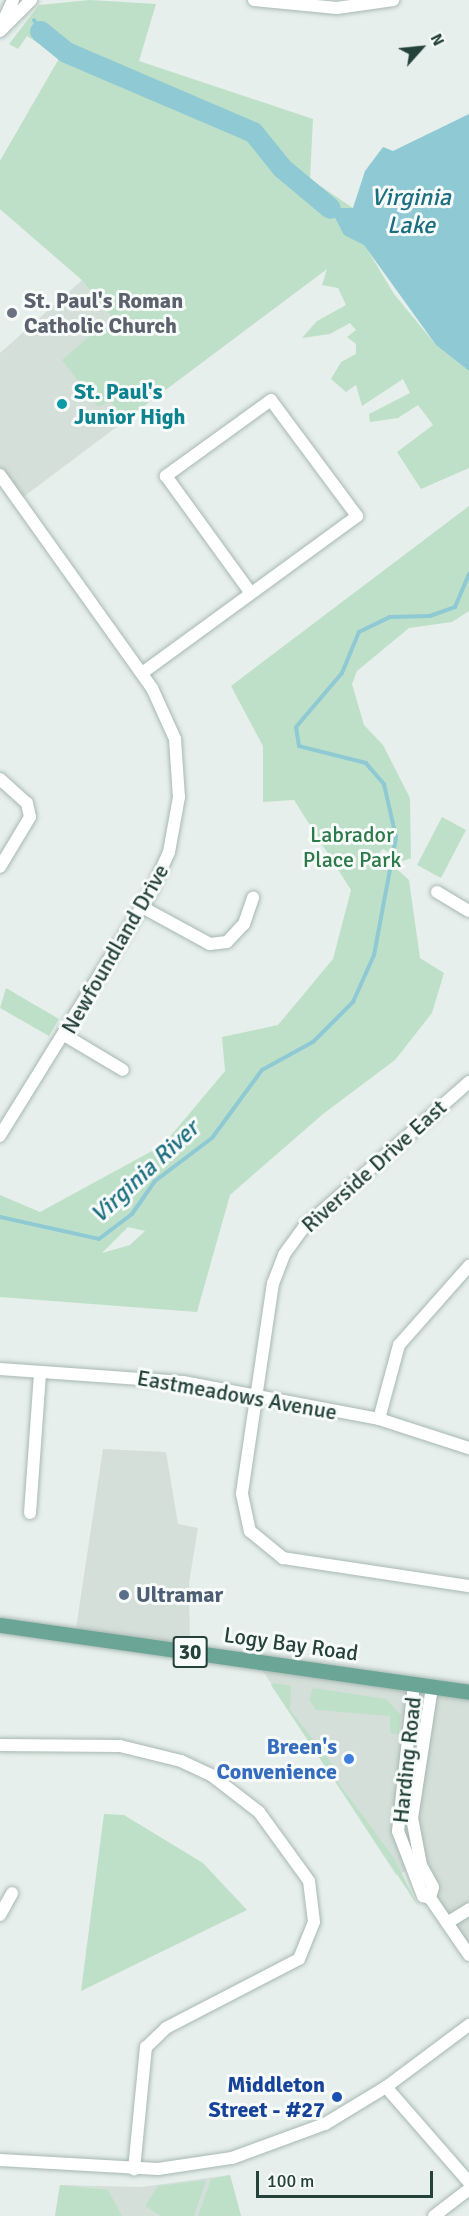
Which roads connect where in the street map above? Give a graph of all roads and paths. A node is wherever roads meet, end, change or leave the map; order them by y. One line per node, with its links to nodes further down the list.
1 (13, 0): 5 (street)
2 (31, 0): 5 (street)
3 (254, 0): 4 (street)
4 (393, 0)
5 (0, 30)
6 (0, 475): 8 (street, Newfoundland Drive)
7 (250, 592): 7 (street); 8 (street)
8 (142, 673): 13 (street, Newfoundland Drive)
9 (0, 779): 10 (street)
10 (0, 867)
11 (437, 892): 14 (street)
12 (253, 898): 13 (street)
13 (142, 907): 15 (street, Newfoundland Drive)
14 (469, 911)
15 (66, 1036): 16 (street); 18 (street, Newfoundland Drive)
16 (123, 1070)
17 (469, 1082): 22 (street, Riverside Drive East)
18 (0, 1136)
19 (469, 1266): 23 (street)
20 (0, 1369): 21 (street, Eastmeadows Avenue)
21 (40, 1371): 22 (street, Eastmeadows Avenue); 25 (street)
22 (256, 1396): 23 (street, Eastmeadows Avenue); 26 (street, Riverside Drive East)
23 (380, 1419): 24 (street, Eastmeadows Avenue)
24 (469, 1448)
25 (30, 1513)
26 (469, 1586)
27 (0, 1625): 28 (main road, Logy Bay Road / 30)
28 (414, 1684): 29 (main road, Logy Bay Road / 30); 33 (street, Harding Road)
29 (432, 1687): 30 (main road, Logy Bay Road / 30); 33 (street, Harding Road)
30 (469, 1692)
31 (0, 1745): 41 (street)
32 (12, 1893): 35 (street)
33 (430, 1898): 36 (street, Harding Road)
34 (469, 1909): 36 (street)
35 (0, 1915)
36 (447, 1923): 37 (street, Harding Road)
37 (469, 1955)
38 (469, 2025): 39 (street)
39 (386, 2087): 41 (street); 42 (street)
40 (0, 2160): 41 (street)
41 (134, 2169)
42 (469, 2182)
43 (469, 2189): 44 (street)
44 (434, 2216)

